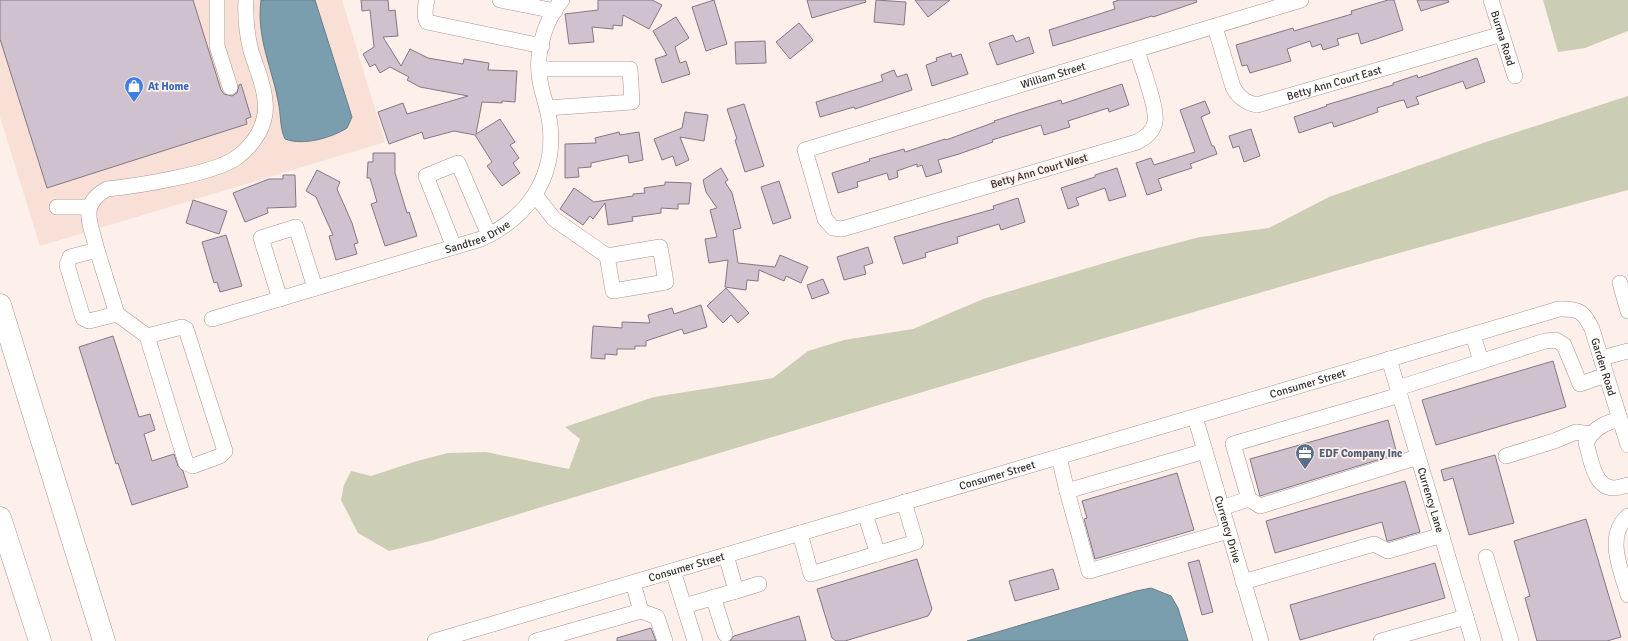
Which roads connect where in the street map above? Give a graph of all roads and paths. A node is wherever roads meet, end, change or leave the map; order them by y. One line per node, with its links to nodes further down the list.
1 (218, 0): 14 (street)
2 (246, 0): 18 (street)
3 (427, 0): 10 (street)
4 (500, 0): 7 (street)
5 (1301, 0): 8 (street, William Street)
6 (1492, 0): 9 (street, Burma Road)
7 (559, 6): 10 (street, Sandtree Drive)
8 (1214, 27): 9 (street, Betty Ann Court East); 11 (street, William Street)
9 (1502, 34): 13 (street, Burma Road)
10 (542, 46): 12 (street, Sandtree Drive)
11 (1137, 50): 19 (street, Betty Ann Court West); 19 (street, William Street)
12 (539, 69): 15 (street, Sandtree Drive); 15 (street)
13 (1515, 76)
14 (230, 87)
15 (547, 108): 16 (street, Sandtree Drive)
16 (535, 195): 20 (street, Sandtree Drive); 23 (street)
17 (57, 207): 18 (street)
18 (89, 207): 22 (street)
19 (842, 229)
20 (489, 235): 21 (street, Sandtree Drive); 21 (street)
21 (454, 247): 25 (street, Sandtree Drive)
22 (97, 250): 30 (street); 30 (street)
23 (607, 256)
24 (1620, 284): 29 (street)
25 (315, 288): 26 (street, Sandtree Drive); 26 (street)
26 (280, 299): 31 (street, Sandtree Drive)
27 (0, 305): 74 (highway)
28 (1559, 309): 32 (street, Consumer Street); 35 (street, Garden Road)
29 (1628, 311)
30 (117, 314): 33 (street)
31 (212, 319)
32 (1473, 335): 36 (street, Consumer Street); 37 (street)
33 (147, 336): 33 (street)
34 (1628, 351): 35 (street)
35 (1600, 358): 38 (street, Garden Road)
36 (1389, 359): 39 (street, Currency Lane); 40 (street, Consumer Street)
37 (1481, 361): 38 (street); 39 (street)
38 (1606, 375): 41 (street, Garden Road)
39 (1399, 392): 47 (street, Currency Lane); 50 (street)
40 (1194, 417): 44 (street, Currency Drive); 46 (street, Consumer Street)
41 (1620, 419): 42 (street); 43 (street, Garden Road)
42 (1590, 434): 45 (street); 48 (street)
43 (1628, 445)
44 (1204, 451): 49 (street); 52 (street, Currency Drive)
45 (1506, 456)
46 (1059, 457): 49 (street); 51 (street, Consumer Street)
47 (1418, 457): 50 (street); 58 (street, Currency Lane)
48 (1628, 485)
49 (1067, 491): 56 (street)
50 (1249, 499): 52 (street)
51 (904, 502): 53 (street, Consumer Street); 59 (street)
52 (1221, 508): 56 (street, Currency Drive)
53 (865, 514): 57 (street, Consumer Street); 59 (street)
54 (1628, 516): 67 (street)
55 (0, 518): 73 (highway)
56 (1228, 531): 63 (street, Currency Drive)
57 (800, 533): 59 (street); 60 (street, Consumer Street)
58 (1442, 535): 63 (street); 71 (street, Currency Lane)
59 (878, 554)
60 (726, 555): 62 (street, Consumer Street); 66 (street)
61 (1486, 558): 82 (street)
62 (673, 571): 64 (street, Consumer Street); 69 (street)
63 (1243, 582): 79 (street, Currency Drive)
64 (633, 583): 70 (street); 75 (street, Consumer Street)
65 (759, 584): 66 (street)
66 (736, 591): 68 (street)
67 (1628, 595)
68 (713, 597): 69 (street); 72 (street)
69 (684, 606): 78 (street)
70 (641, 611): 76 (street); 77 (street)
71 (1466, 617): 80 (street); 81 (street, Currency Lane)
72 (725, 634)
73 (40, 641)
74 (104, 641)
75 (435, 641)
76 (536, 641)
77 (665, 641)
78 (695, 641)
79 (1261, 641)
80 (1381, 641)
81 (1473, 641)
82 (1511, 641)

